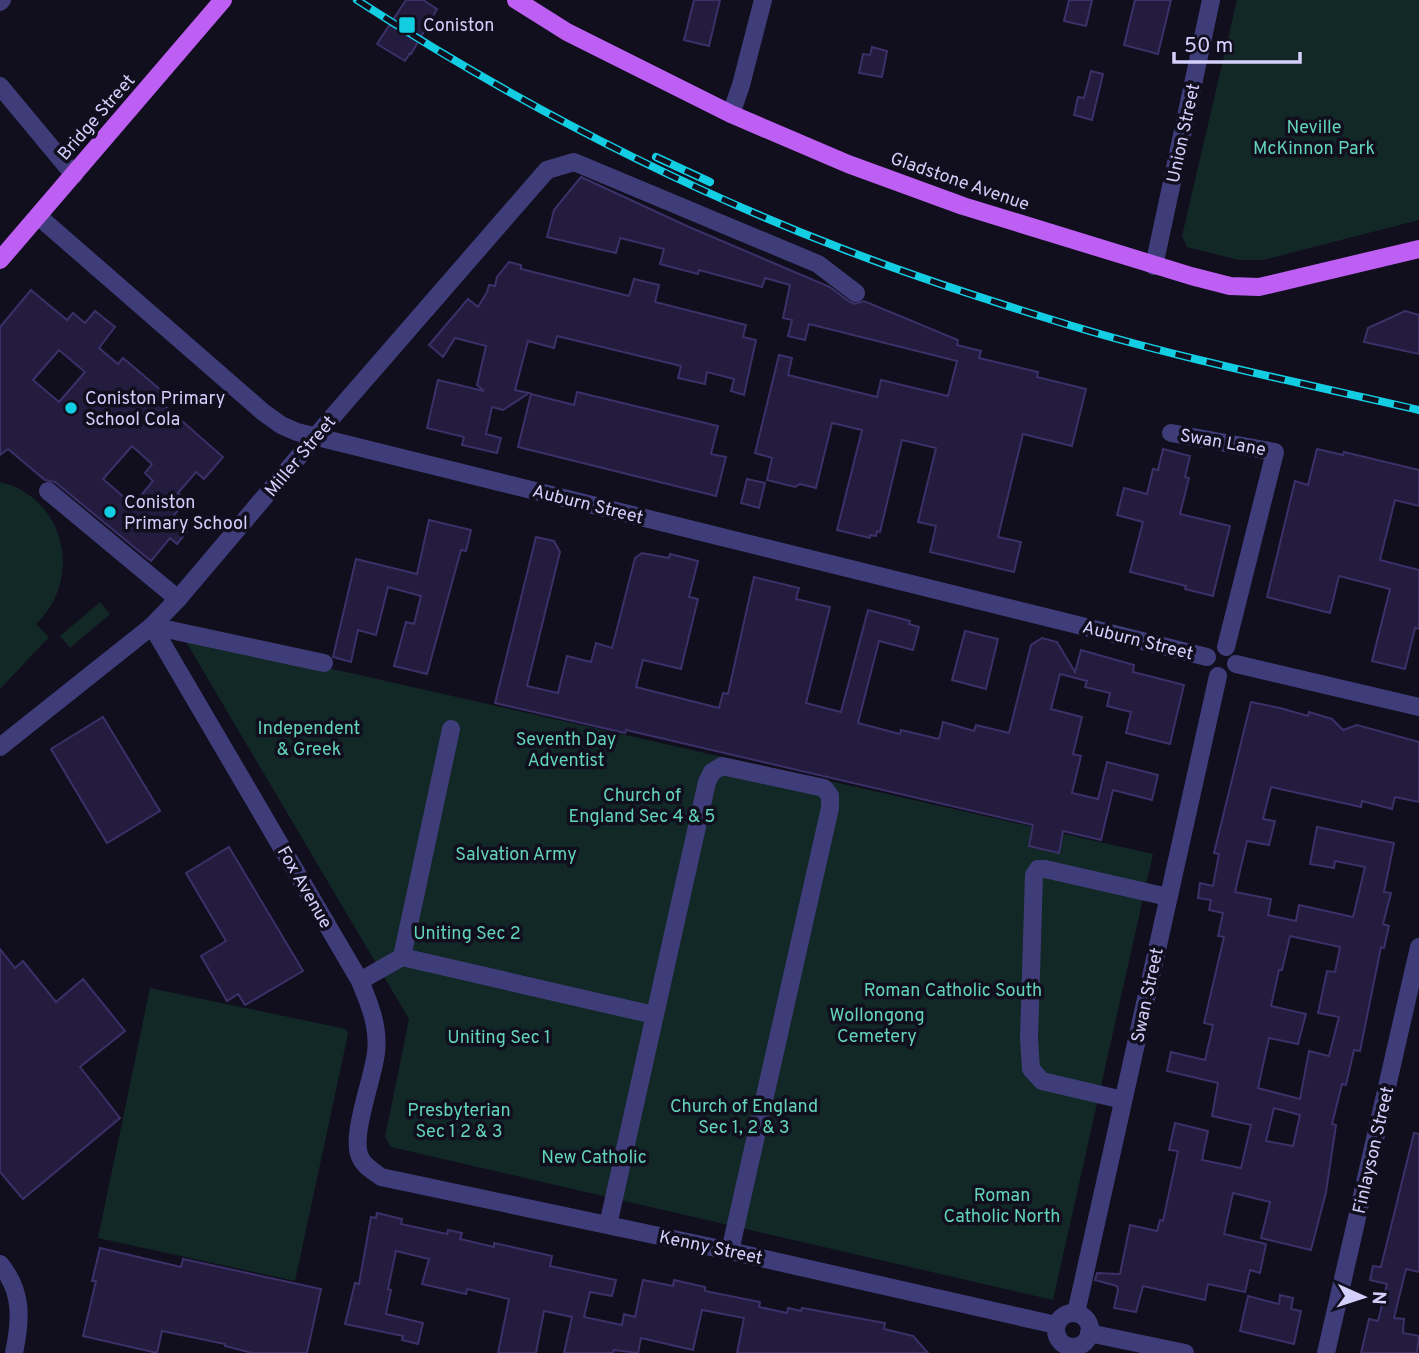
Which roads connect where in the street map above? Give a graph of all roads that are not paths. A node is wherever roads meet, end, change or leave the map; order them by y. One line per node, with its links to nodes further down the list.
1 (223, 0): 7 (main road, Bridge Street)
2 (516, 0): 6 (main road, Gladstone Avenue)
3 (763, 0): 6 (street)
4 (1211, 0): 11 (street, Union Street)
5 (0, 86): 7 (street)
6 (731, 114): 11 (main road, Gladstone Avenue)
7 (74, 175): 8 (main road, Bridge Street)
8 (38, 216): 10 (main road, Bridge Street); 14 (street, Auburn Street)
9 (1419, 249): 11 (main road, Gladstone Avenue)
10 (0, 260)
11 (1154, 266)
12 (856, 293): 14 (street, Miller Street)
13 (1171, 433): 18 (street, Swan Lane)
14 (316, 436): 16 (street, Miller Street); 19 (street, Auburn Street)
15 (48, 491): 16 (street)
16 (178, 599): 17 (street, Miller Street)
17 (152, 626): 20 (street); 25 (street, Miller Street); 29 (street, Fox Avenue)
18 (1226, 647): 19 (street); 21 (street)
19 (1207, 657): 22 (street)
20 (324, 663)
21 (1236, 664): 22 (street); 23 (street)
22 (1218, 676): 26 (street, Swan Street)
23 (1419, 707)
24 (450, 729): 28 (street)
25 (0, 747)
26 (1168, 897): 31 (street, Swan Street); 31 (street)
27 (1419, 947): 42 (street, Finlayson Street)
28 (402, 957): 29 (street); 30 (street)
29 (360, 981): 32 (street, Fox Avenue)
30 (654, 1014): 33 (street); 34 (street)
31 (1123, 1100): 36 (street, Swan Street)
32 (367, 1167): 33 (street, Kenny Street)
33 (608, 1225): 34 (street, Kenny Street)
34 (730, 1251): 37 (street, Kenny Street)
35 (0, 1264): 40 (street)
36 (1076, 1313): 37 (street); 38 (street)
37 (1056, 1325): 39 (street)
38 (1089, 1333): 39 (street); 41 (street)
39 (1068, 1350)
40 (14, 1353)
41 (1185, 1353)
42 (1326, 1353)

